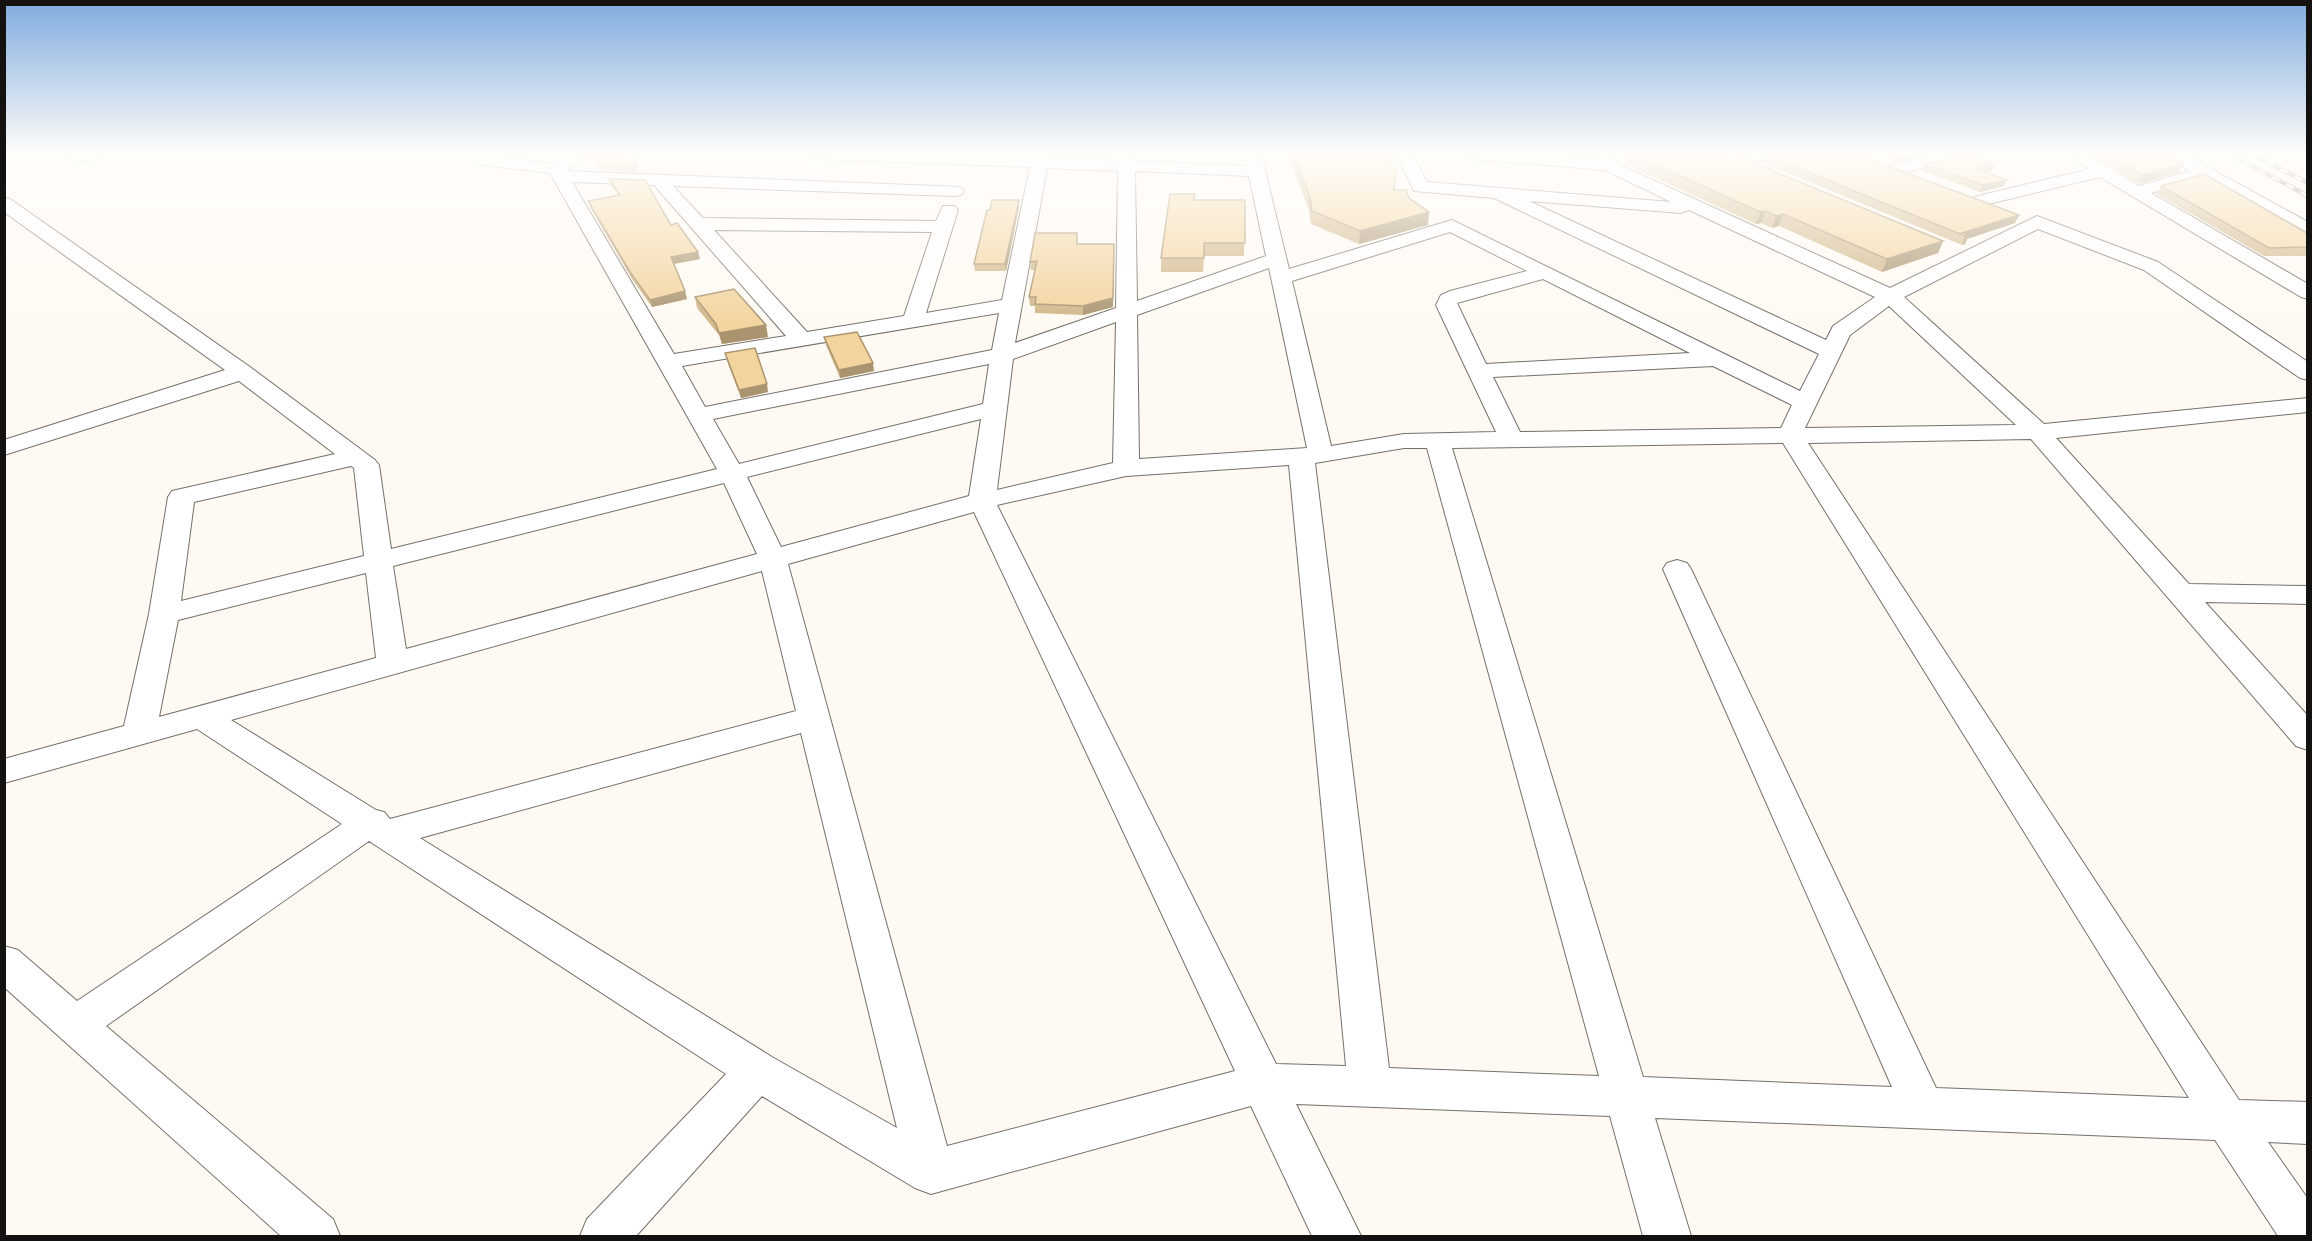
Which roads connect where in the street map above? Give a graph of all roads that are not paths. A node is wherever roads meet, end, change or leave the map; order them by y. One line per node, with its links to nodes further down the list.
1 (17, 212): 33 (street)
2 (581, 212): 31 (street)
3 (687, 212): 15 (street)
4 (948, 212): 16 (street)
5 (1030, 212): 24 (street)
6 (1127, 212): 25 (street)
7 (1266, 212): 20 (street)
8 (1535, 212): 28 (street)
9 (1705, 212): 23 (street)
10 (2008, 212): 14 (street)
11 (2171, 212): 22 (street)
12 (2275, 212): 17 (street)
13 (1442, 213): 20 (street); 21 (street)
14 (2021, 217): 19 (street); 34 (street)
15 (698, 224): 16 (street); 27 (street)
16 (943, 227): 26 (street)
17 (2307, 230)
18 (1946, 248): 19 (street)
19 (1968, 257): 23 (street)
20 (1279, 268): 25 (street); 44 (street)
21 (1545, 273): 30 (street); 32 (street)
22 (2307, 293)
23 (1890, 296): 28 (street); 39 (street)
24 (1012, 305): 26 (street); 29 (street)
25 (1126, 312): 29 (street); 46 (street)
26 (913, 321): 27 (street)
27 (801, 340): 31 (street)
28 (1831, 351): 35 (street)
29 (1002, 354): 37 (street); 38 (street)
30 (1716, 358): 32 (street); 35 (street)
31 (668, 362): 38 (street)
32 (1479, 371): 41 (street)
33 (242, 372): 43 (street); 45 (street)
34 (2307, 373)
35 (1806, 403): 40 (street)
36 (2307, 405): 39 (street)
37 (995, 408): 47 (street); 48 (street)
38 (699, 415): 47 (street)
39 (2038, 432): 40 (street); 52 (street)
40 (1790, 434): 41 (street); 69 (street)
41 (1512, 440): 42 (street)
42 (1437, 441): 44 (street); 67 (street)
43 (4, 448)
44 (1311, 455): 46 (street); 66 (street)
45 (355, 457): 50 (street); 54 (street)
46 (1126, 468): 48 (street)
47 (732, 473): 49 (street); 50 (street)
48 (982, 501): 49 (street); 65 (street)
49 (773, 559): 55 (street); 57 (street)
50 (379, 561): 54 (street); 55 (street)
51 (1677, 569): 68 (street)
52 (2180, 593): 53 (street); 59 (street)
53 (2307, 595)
54 (164, 614): 58 (street)
55 (392, 663): 56 (street)
56 (201, 716): 58 (street); 61 (street)
57 (814, 718): 61 (street); 71 (street)
58 (139, 734): 60 (street)
59 (2307, 738)
60 (4, 771)
61 (379, 828): 63 (street); 64 (street)
62 (4, 962): 63 (street)
63 (76, 1024): 72 (street)
64 (757, 1071): 71 (street); 73 (street)
65 (1263, 1083): 66 (street); 71 (street); 74 (street)
66 (1370, 1087): 67 (street)
67 (1626, 1097): 68 (street); 75 (street)
68 (1923, 1108): 69 (street)
69 (2227, 1120): 70 (street); 76 (street)
70 (2307, 1124)
71 (931, 1172)
72 (316, 1236)
73 (604, 1236)
74 (1337, 1236)
75 (1667, 1236)
76 (2306, 1236)

